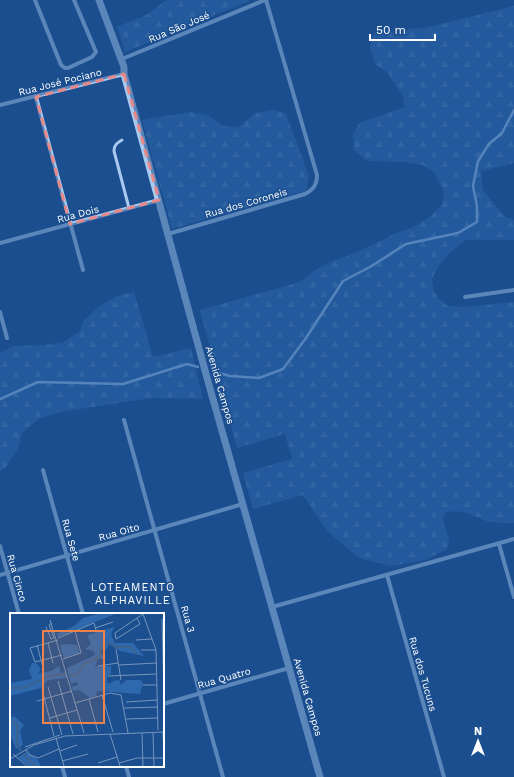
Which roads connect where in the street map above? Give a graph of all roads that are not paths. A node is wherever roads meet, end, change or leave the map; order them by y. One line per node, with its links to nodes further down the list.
1 (35, 0): 2 (street)
2 (74, 0)
3 (99, 0): 5 (street, Avenida Campos)
4 (265, 0): 5 (street, Rua São José); 13 (street, Rua dos Coroneis)
5 (122, 60): 6 (street, Avenida Campos)
6 (124, 74): 7 (street, Rua José Pociano); 10 (street, Avenida Campos)
7 (36, 97): 8 (street, Rua José Pociano); 12 (street)
8 (0, 105)
9 (122, 140): 11 (lane)
10 (159, 200): 11 (street, Rua Dois); 13 (street, Avenida Campos)
11 (129, 208): 12 (street, Rua Dois)
12 (70, 224): 14 (street, Rua Dois); 15 (street)
13 (168, 234): 22 (street, Avenida Campos)
14 (0, 243)
15 (83, 270)
16 (514, 290): 17 (street)
17 (465, 298)
18 (0, 312): 19 (street)
19 (7, 338)
20 (124, 420): 23 (street, Rua 3)
21 (43, 470): 27 (street, Rua Sete)
22 (243, 504): 23 (street, Rua Oito); 32 (street, Avenida Campos)
23 (155, 530): 27 (street, Rua Oito); 36 (street, Rua 3)
24 (514, 540): 25 (street)
25 (499, 544): 30 (street); 31 (street)
26 (0, 546): 28 (street, Rua Cinco)
27 (67, 555): 28 (street, Rua Oito); 34 (street, Rua Sete)
28 (7, 573): 29 (street, Rua Oito); 33 (street, Rua Cinco)
29 (0, 575)
30 (387, 575): 32 (street); 44 (street, Rua dos Tucuns)
31 (514, 597)
32 (272, 607): 35 (street, Avenida Campos)
33 (19, 613)
34 (84, 613)
35 (289, 668): 36 (street, Rua Quatro); 43 (street, Avenida Campos)
36 (200, 693): 37 (street, Rua Quatro); 42 (street, Rua 3)
37 (164, 704)
38 (62, 767): 40 (street)
39 (126, 767): 41 (street)
40 (65, 777)
41 (129, 777)
42 (223, 777)
43 (320, 777)
44 (444, 777)

